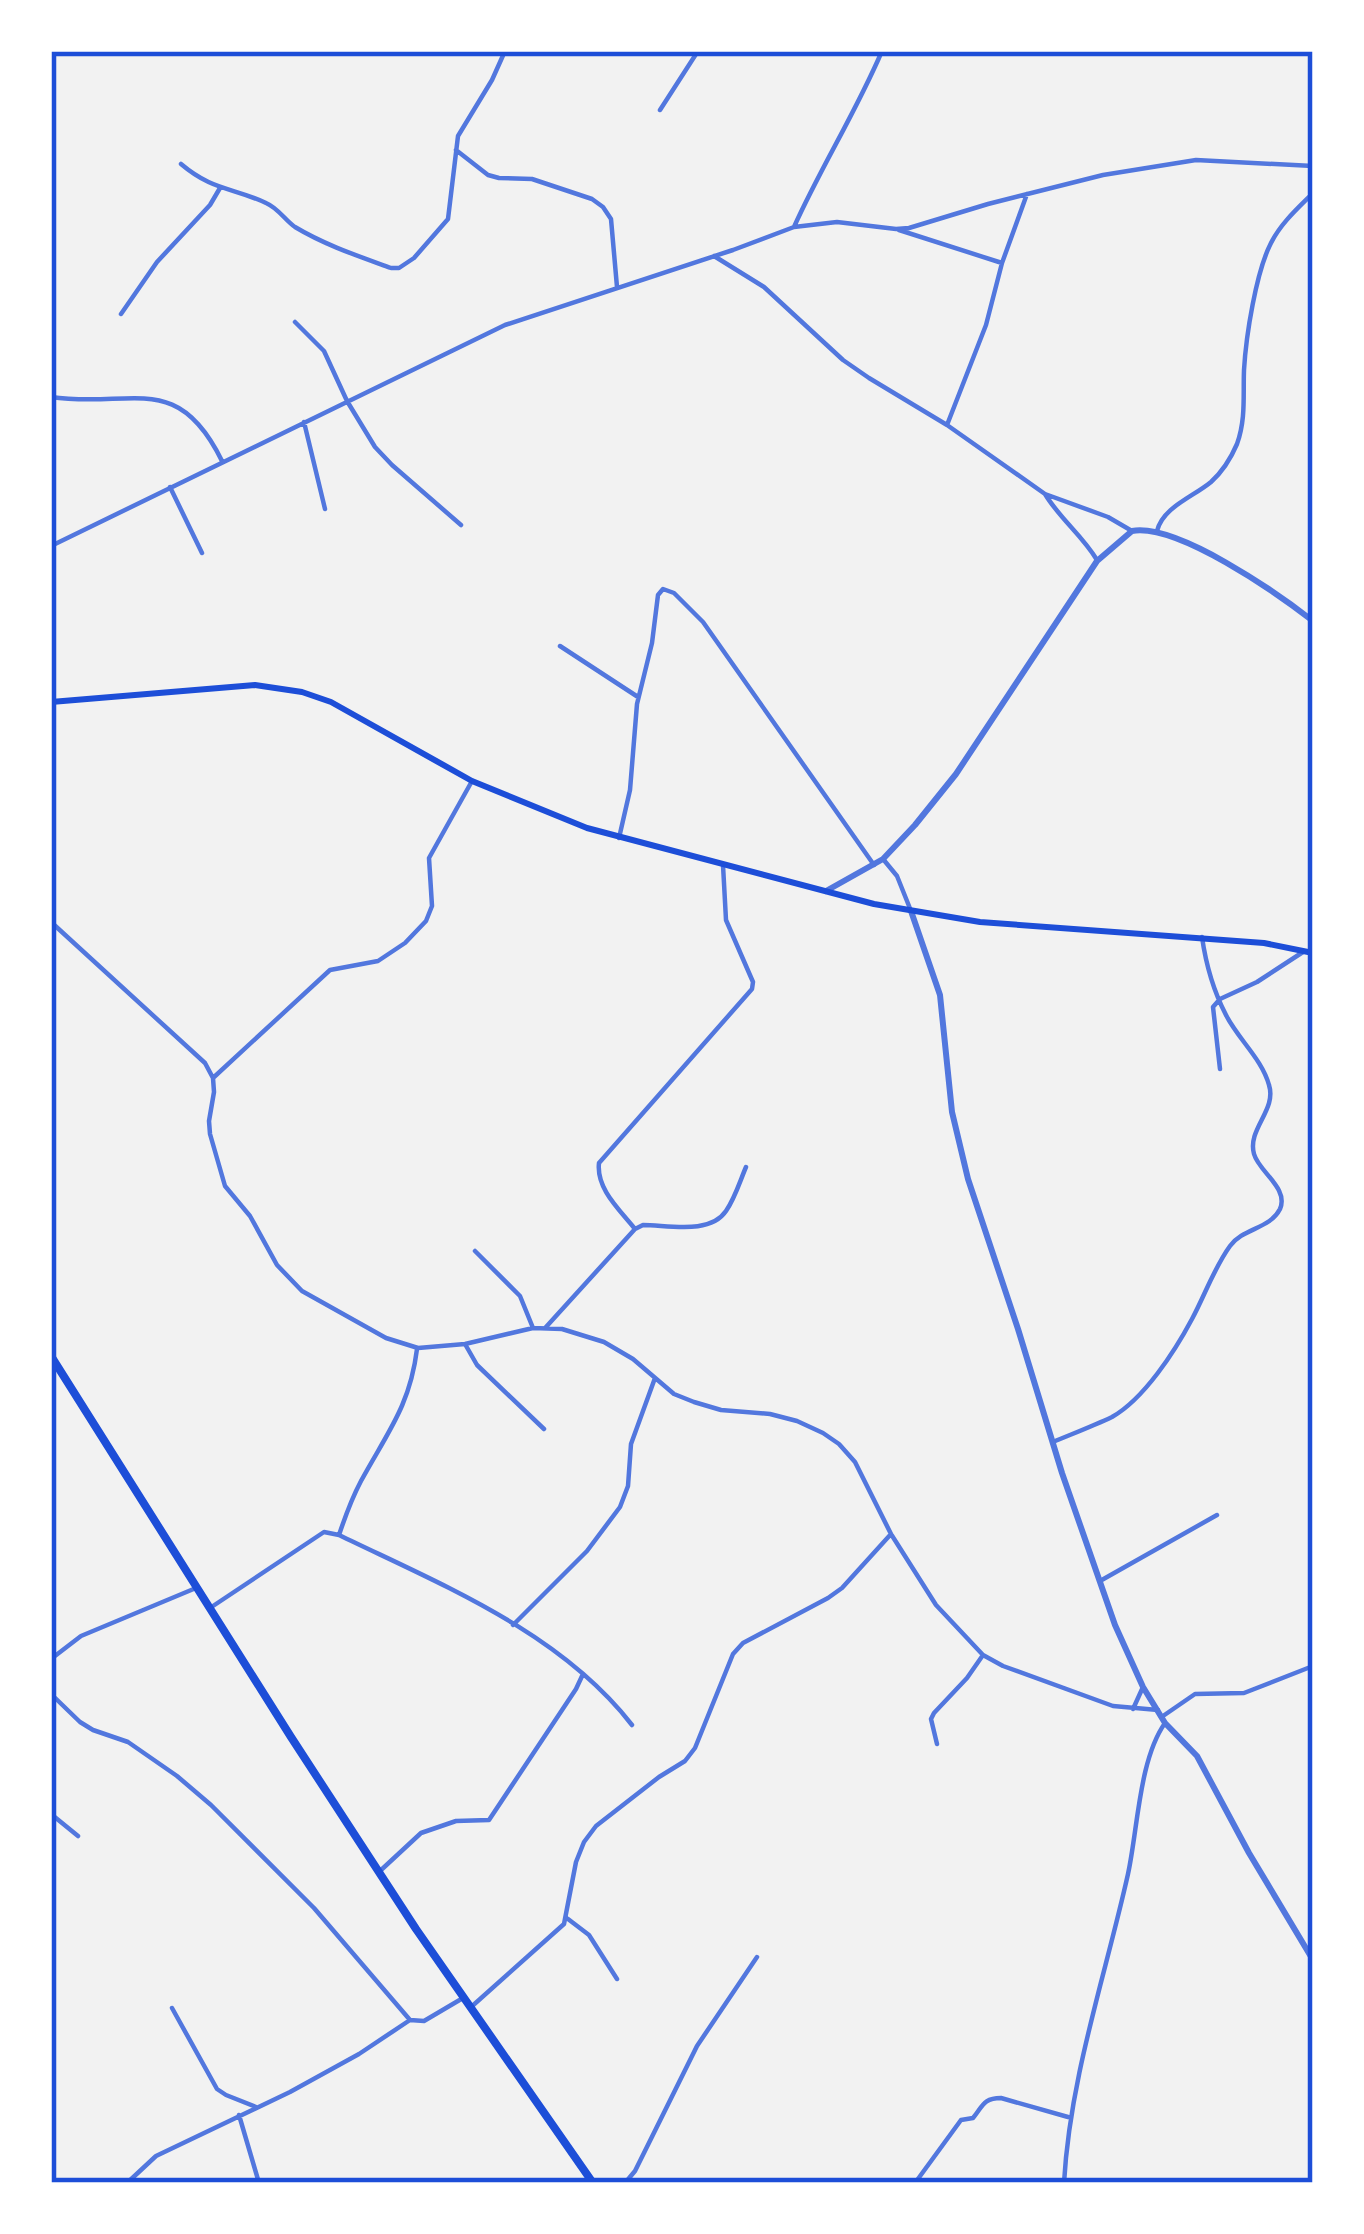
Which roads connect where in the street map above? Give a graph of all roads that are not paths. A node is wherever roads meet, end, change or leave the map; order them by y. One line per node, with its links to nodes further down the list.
1 (505, 51): 5 (street)
2 (698, 51): 4 (street)
3 (882, 51): 11 (street)
4 (660, 110)
5 (456, 150): 8 (street); 15 (street)
6 (182, 164): 8 (street)
7 (1313, 166): 10 (street)
8 (220, 188): 16 (street)
9 (1313, 193): 28 (street)
10 (1028, 194): 12 (street); 14 (street)
11 (794, 227): 12 (street); 13 (street)
12 (896, 229): 14 (street)
13 (715, 256): 15 (street); 21 (street)
14 (1003, 263): 21 (street)
15 (617, 286): 19 (street)
16 (121, 314)
17 (296, 322): 19 (street)
18 (51, 398): 22 (street)
19 (347, 401): 20 (street); 26 (street)
20 (304, 422): 22 (street); 25 (street)
21 (947, 424): 24 (street)
22 (222, 461): 23 (street)
23 (170, 487): 29 (street); 30 (street)
24 (1046, 494): 27 (street); 31 (street)
25 (325, 509)
26 (461, 525)
27 (1132, 531): 28 (street); 31 (street)
28 (1157, 531): 32 (street)
29 (51, 546)
30 (202, 553)
31 (1097, 561): 38 (street)
32 (1313, 621)
33 (560, 646): 34 (street)
34 (638, 697): 37 (street); 40 (street)
35 (51, 702): 36 (main road)
36 (472, 781): 37 (main road); 48 (street)
37 (619, 838): 39 (main road)
38 (883, 859): 40 (street); 42 (street)
39 (723, 865): 41 (main road); 50 (street)
40 (874, 866): 41 (street)
41 (826, 891): 42 (main road)
42 (911, 911): 44 (main road); 59 (street)
43 (51, 922): 48 (street)
44 (1202, 937): 45 (main road); 46 (street)
45 (1308, 952): 46 (street)
46 (1220, 999): 47 (street); 59 (street)
47 (1220, 1069)
48 (213, 1078): 55 (street)
49 (746, 1166): 50 (street)
50 (635, 1229): 52 (street)
51 (475, 1251): 53 (street)
52 (546, 1327): 53 (street); 57 (street)
53 (533, 1328): 54 (street)
54 (465, 1344): 55 (street); 58 (street)
55 (418, 1348): 62 (street)
56 (51, 1356): 64 (main road)
57 (655, 1378): 61 (street); 66 (street)
58 (544, 1430)
59 (1053, 1442): 63 (street)
60 (1217, 1515): 63 (street)
61 (891, 1534): 67 (street); 80 (street)
62 (339, 1535): 65 (street); 66 (street)
63 (1100, 1581): 71 (street)
64 (197, 1588): 65 (main road); 68 (street)
65 (210, 1608): 79 (main road)
66 (513, 1625): 70 (street)
67 (983, 1655): 73 (street); 76 (street)
68 (51, 1659)
69 (1313, 1666): 74 (street)
70 (583, 1674): 75 (street); 79 (street)
71 (1143, 1687): 73 (street); 74 (street)
72 (51, 1694): 87 (street)
73 (1133, 1709): 74 (street)
74 (1162, 1716): 82 (street); 90 (street)
75 (632, 1725)
76 (937, 1744)
77 (51, 1814): 78 (street)
78 (78, 1836)
79 (379, 1871): 84 (main road)
80 (567, 1918): 83 (street); 86 (street)
81 (757, 1957): 94 (street)
82 (1313, 1959)
83 (617, 1978)
84 (463, 1998): 86 (main road); 87 (street)
85 (172, 2008): 88 (street)
86 (470, 2008): 93 (main road)
87 (410, 2020): 88 (street)
88 (256, 2107): 89 (street)
89 (239, 2115): 91 (street); 92 (street)
90 (1070, 2118): 95 (street); 96 (street)
91 (128, 2183)
92 (260, 2183)
93 (593, 2183)
94 (625, 2183)
95 (915, 2183)
96 (1064, 2183)

